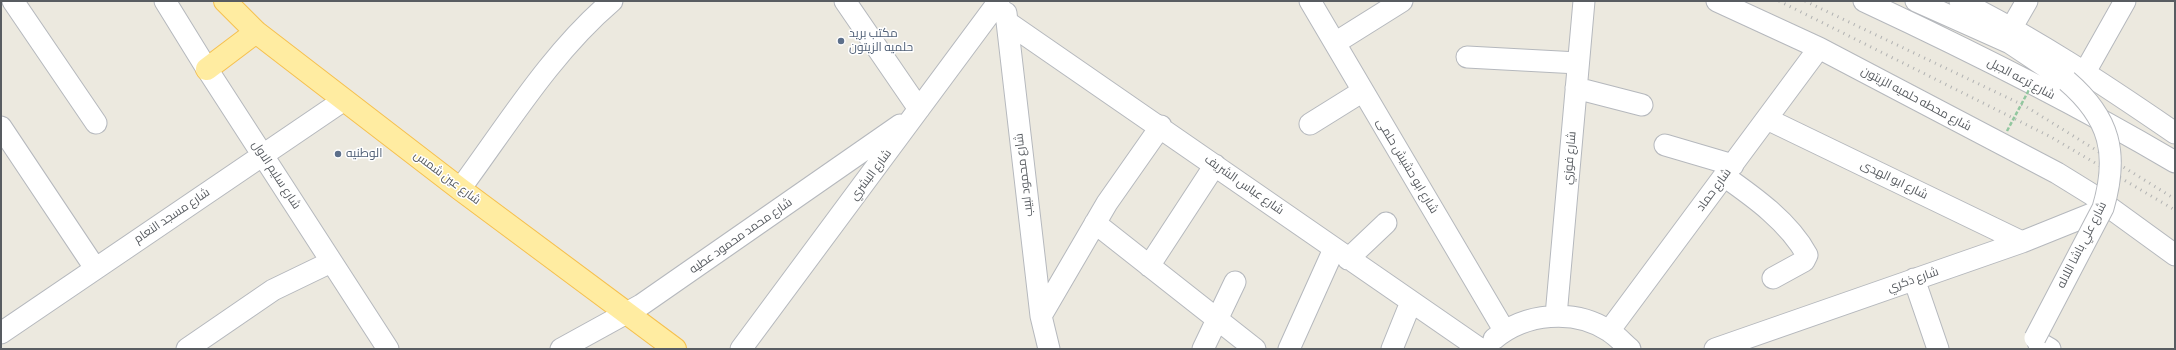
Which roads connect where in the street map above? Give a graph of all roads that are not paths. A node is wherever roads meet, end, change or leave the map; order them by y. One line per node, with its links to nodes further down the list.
1 (13, 1): 32 (street)
2 (165, 1): 24 (street, شارع سليم الاول)
3 (225, 1): 19 (main road, شارع عين شمس)
4 (612, 1): 42 (street)
5 (845, 1): 30 (street)
6 (1000, 1): 30 (street, شارع البشري)
7 (1004, 1): 17 (street, شارع محمود لبيب)
8 (1310, 1): 20 (street, شارع ابو حشيش حلمى)
9 (1402, 1): 20 (street)
10 (1584, 1): 23 (street, شارع فوزي)
11 (1717, 1): 21 (street, شارع محطه حلميه الزيتون)
12 (1864, 1): 39 (street, شارع ترعه الجبل)
13 (1916, 1): 63 (street, شارع علي باشا اللاله, bridge)
14 (1960, 1): 18 (street)
15 (2027, 1): 18 (street)
16 (2125, 1): 25 (street)
17 (1007, 22): 34 (street, شارع عباس الشريف); 57 (street, شارع محمود لبيب)
18 (2012, 27): 25 (street)
19 (256, 32): 24 (main road); 28 (main road, شارع عين شمس)
20 (1335, 42): 27 (street, شارع ابو حشيش حلمى)
21 (1819, 48): 31 (street, شارع حماد); 43 (street, شارع محطه حلميه الزيتون)
22 (1467, 57): 23 (street)
23 (1578, 63): 26 (street, شارع فوزي)
24 (207, 69): 38 (street, شارع سليم الاول)
25 (2085, 72): 36 (street)
26 (1576, 88): 29 (street); 58 (street, شارع فوزي)
27 (1363, 91): 33 (street); 60 (street, شارع ابو حشيش حلمى)
28 (344, 100): 38 (street, شارع مسجد النعام); 42 (main road, شارع عين شمس)
29 (1642, 105)
30 (917, 112): 56 (street, شارع محمد محمود عطيه); 68 (street, شارع البشري)
31 (1767, 119): 41 (street, شارع حماد); 46 (street, شارع ابو الهدى)
32 (96, 123)
33 (1310, 124)
34 (1161, 126): 40 (street, شارع عباس الشريف); 44 (street)
35 (1, 127): 51 (street)
36 (2175, 133)
37 (1665, 145): 41 (street)
38 (263, 155): 49 (street, شارع سليم الاول); 51 (street, شارع مسجد النعام)
39 (2175, 162)
40 (1215, 165): 47 (street, شارع عباس الشريف); 50 (street)
41 (1728, 170): 52 (street); 61 (street, شارع حماد)
42 (460, 188): 56 (main road, شارع عين شمس)
43 (2109, 207): 46 (street, شارع ذكري); 48 (street, شارع محطه حلميه الزيتون); 63 (street, شارع علي باشا اللاله)
44 (1095, 223): 50 (street); 57 (street)
45 (1386, 223): 47 (street)
46 (2022, 242): 53 (street, شارع ذكري)
47 (1341, 254): 55 (street, شارع عباس الشريف); 72 (street)
48 (2175, 255)
49 (331, 262): 64 (street); 65 (street, شارع سليم الاول)
50 (1149, 266): 59 (street)
51 (95, 268): 62 (street, شارع مسجد النعام)
52 (1773, 278)
53 (1914, 279): 76 (street, شارع ذكري); 77 (street)
54 (1235, 282): 59 (street)
55 (1411, 302): 73 (street); 74 (street, شارع عباس الشريف)
56 (627, 314): 66 (street, شارع محمد محمود عطيه); 67 (main road, شارع عين شمس)
57 (1041, 316): 69 (street, شارع محمود لبيب)
58 (1556, 316): 60 (street); 61 (street)
59 (1217, 319): 70 (street); 71 (street)
60 (1504, 330): 74 (street)
61 (1609, 331): 75 (street)
62 (1, 333)
63 (2038, 345)
64 (187, 349)
65 (388, 349)
66 (562, 349)
67 (675, 349)
68 (742, 349)
69 (1049, 349)
70 (1203, 349)
71 (1255, 349)
72 (1289, 349)
73 (1392, 349)
74 (1480, 349)
75 (1630, 349)
76 (1715, 349)
77 (1938, 349)

